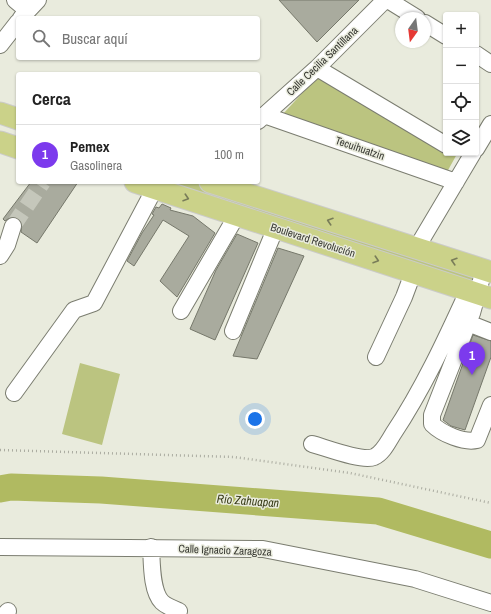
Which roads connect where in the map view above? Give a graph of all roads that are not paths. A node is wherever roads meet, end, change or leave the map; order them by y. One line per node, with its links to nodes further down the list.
1 (385, 0): 10 (street, Calle Cecilia Santillana)
2 (388, 0): 3 (street)
3 (407, 12)
4 (16, 22): 7 (street)
5 (431, 27): 6 (street)
6 (443, 34)
7 (0, 45)
8 (479, 56): 9 (street)
9 (491, 64)
10 (317, 68): 13 (street, Calle Cecilia Santillana); 17 (street)
11 (0, 112): 12 (main road)
12 (16, 118)
13 (261, 118): 20 (street, Tecuihuatzin)
14 (491, 124): 15 (street)
15 (479, 141)
16 (0, 142): 18 (main road)
17 (443, 143)
18 (16, 147)
19 (469, 156): 20 (street)
20 (456, 182): 27 (street)
21 (142, 184): 23 (main road, Boulevard Revolución)
22 (216, 184): 27 (main road, one-way to 22)
23 (155, 188): 24 (main road, Boulevard Revolución, one-way to 24); 37 (street)
24 (237, 215): 26 (main road, Boulevard Revolución); 32 (street)
25 (13, 226): 28 (street)
26 (276, 227): 30 (main road, Boulevard Revolución, one-way to 30); 34 (street)
27 (416, 249): 29 (main road, one-way to 27)
28 (0, 256)
29 (487, 271): 31 (street)
30 (413, 273): 31 (main road, Boulevard Revolución); 36 (street)
31 (479, 294): 33 (street); 39 (street)
32 (181, 311)
33 (468, 323): 35 (street); 38 (street)
34 (233, 331)
35 (491, 332)
36 (376, 357)
37 (14, 392)
38 (491, 405)
39 (312, 444)
40 (0, 547): 41 (street, Calle Ignacio Zaragoza)
41 (151, 547): 42 (street, Calle Ignacio Zaragoza); 43 (street)
42 (491, 603)
43 (179, 611)

